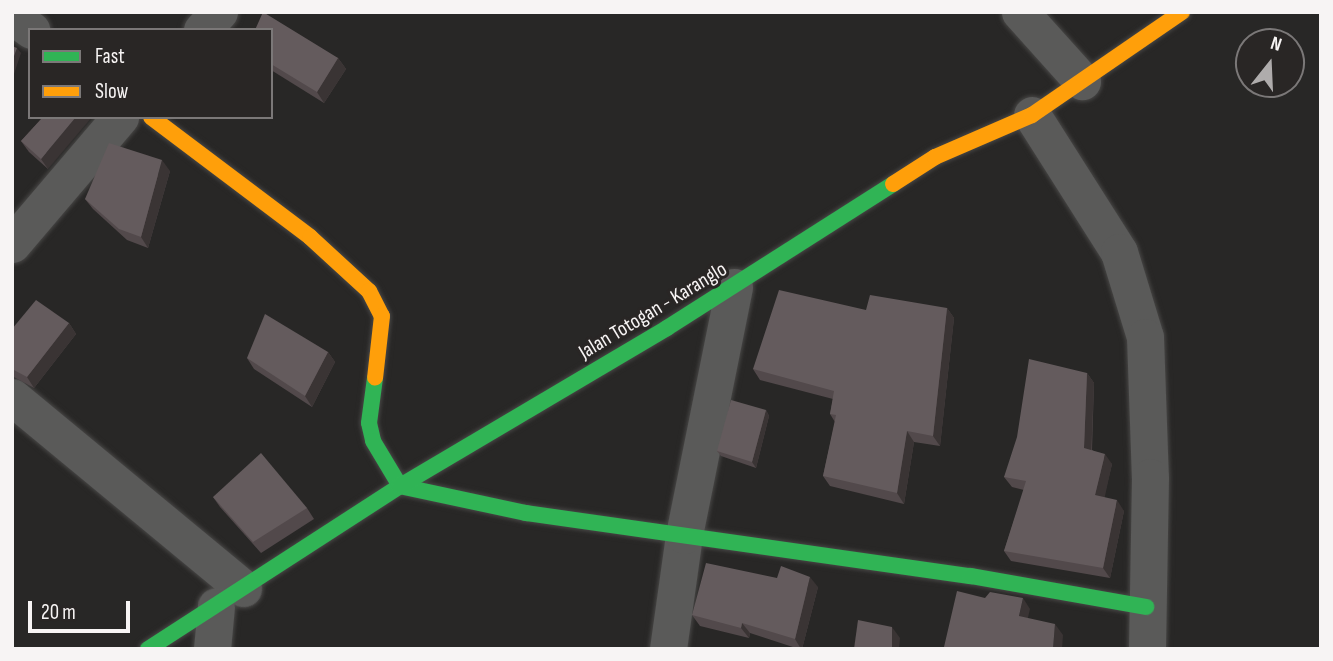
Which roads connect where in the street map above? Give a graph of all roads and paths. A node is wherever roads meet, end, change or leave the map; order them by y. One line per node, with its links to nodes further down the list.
1 (219, 12): 6 (street)
2 (1020, 12): 7 (street)
3 (1182, 12): 7 (street, Jalan Totogan - Karanglo)
4 (12, 16): 5 (street)
5 (28, 28)
6 (204, 28)
7 (1078, 84): 8 (street, Jalan Totogan - Karanglo)
8 (1040, 109): 12 (street, Jalan Totogan - Karanglo); 17 (street)
9 (118, 119): 11 (street)
10 (154, 119): 14 (street)
11 (12, 244)
12 (734, 287): 14 (street, Jalan Totogan - Karanglo); 15 (street)
13 (12, 397): 16 (street)
14 (400, 486): 15 (street); 16 (street, Jalan Totogan - Karanglo)
15 (684, 535): 17 (street); 20 (street)
16 (230, 597): 18 (street, Jalan Totogan - Karanglo); 19 (street)
17 (1146, 607): 21 (street)
18 (148, 649)
19 (212, 649)
20 (668, 649)
21 (1147, 649)

